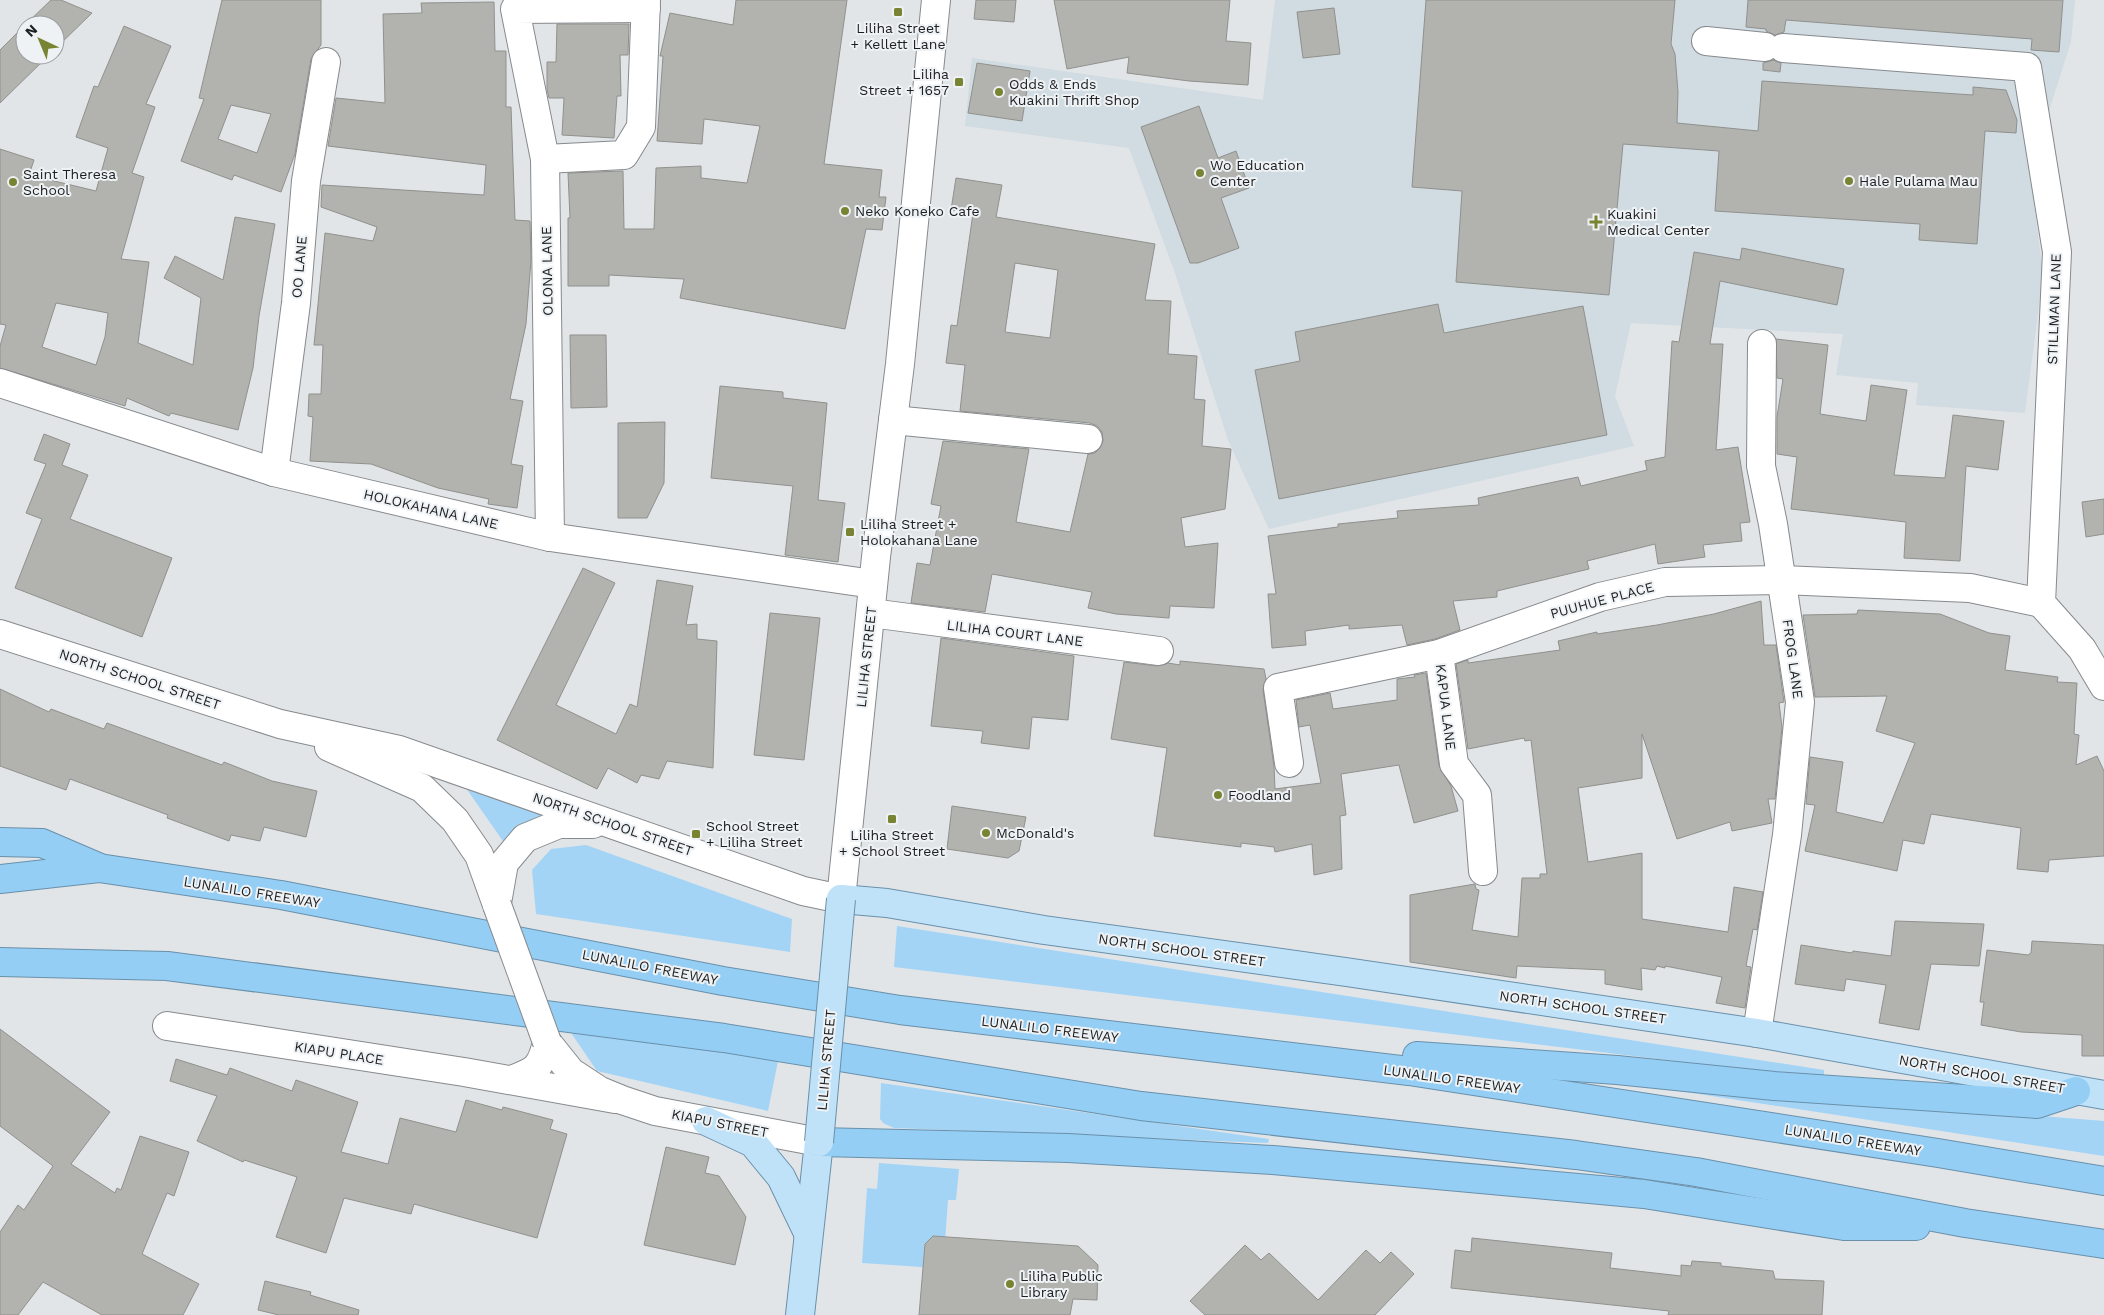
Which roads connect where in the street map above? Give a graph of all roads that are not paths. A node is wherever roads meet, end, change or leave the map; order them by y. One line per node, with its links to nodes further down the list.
1 (936, 0): 8 (street, LILIHA STREET)
2 (646, 4): 5 (street); 5 (street, OLONA LANE)
3 (1706, 41): 14 (street, STILLMAN LANE)
4 (326, 62): 10 (street, OO LANE)
5 (545, 160): 11 (street, OLONA LANE)
6 (1762, 344): 12 (street, FROG LANE)
7 (0, 383): 10 (street, HOLOKAHANA LANE)
8 (893, 420): 9 (street); 13 (street, LILIHA STREET)
9 (1088, 439)
10 (274, 472): 11 (street, HOLOKAHANA LANE)
11 (550, 537): 13 (street, HOLOKAHANA LANE)
12 (1782, 580): 14 (street, PUUHUE PLACE); 18 (street, PUUHUE PLACE); 32 (street, FROG LANE)
13 (873, 584): 15 (street, LILIHA STREET)
14 (2041, 603): 19 (street)
15 (871, 613): 17 (street, LILIHA COURT LANE); 27 (street, LILIHA STREET)
16 (0, 634): 20 (street, NORTH SCHOOL STREET)
17 (1159, 651)
18 (1439, 654): 21 (street, PUUHUE PLACE); 25 (street, KAPUA LANE)
19 (2104, 686)
20 (280, 724): 22 (street, NORTH SCHOOL STREET); 28 (street, NORTH SCHOOL STREET)
21 (1289, 763)
22 (620, 826): 27 (street, NORTH SCHOOL STREET); 28 (street)
23 (0, 842): 24 (highway)
24 (99, 868): 26 (highway, LUNALILO FREEWAY); 31 (highway, LUNALILO FREEWAY)
25 (1484, 871)
26 (0, 879)
27 (841, 899): 32 (main road, NORTH SCHOOL STREET); 39 (main road, LILIHA STREET, bridge)
28 (497, 905): 33 (street, NORTH SCHOOL STREET, bridge)
29 (0, 962): 41 (highway)
30 (167, 1026): 34 (street, KIAPU PLACE)
31 (1067, 1032): 35 (highway); 40 (highway, LUNALILO FREEWAY)
32 (1757, 1033): 35 (main road, NORTH SCHOOL STREET)
33 (547, 1042): 34 (street); 37 (street, NORTH SCHOOL STREET)
34 (511, 1080): 37 (street, KIAPU PLACE)
35 (2076, 1091): 36 (main road, NORTH SCHOOL STREET)
36 (2104, 1095)
37 (622, 1100): 38 (street, KIAPU STREET)
38 (706, 1121): 39 (street, KIAPU STREET); 42 (main road)
39 (819, 1142): 41 (highway); 42 (main road, LILIHA STREET)
40 (2104, 1181)
41 (1965, 1223): 43 (highway)
42 (809, 1235): 44 (main road, LILIHA STREET)
43 (2104, 1244)
44 (800, 1315)

